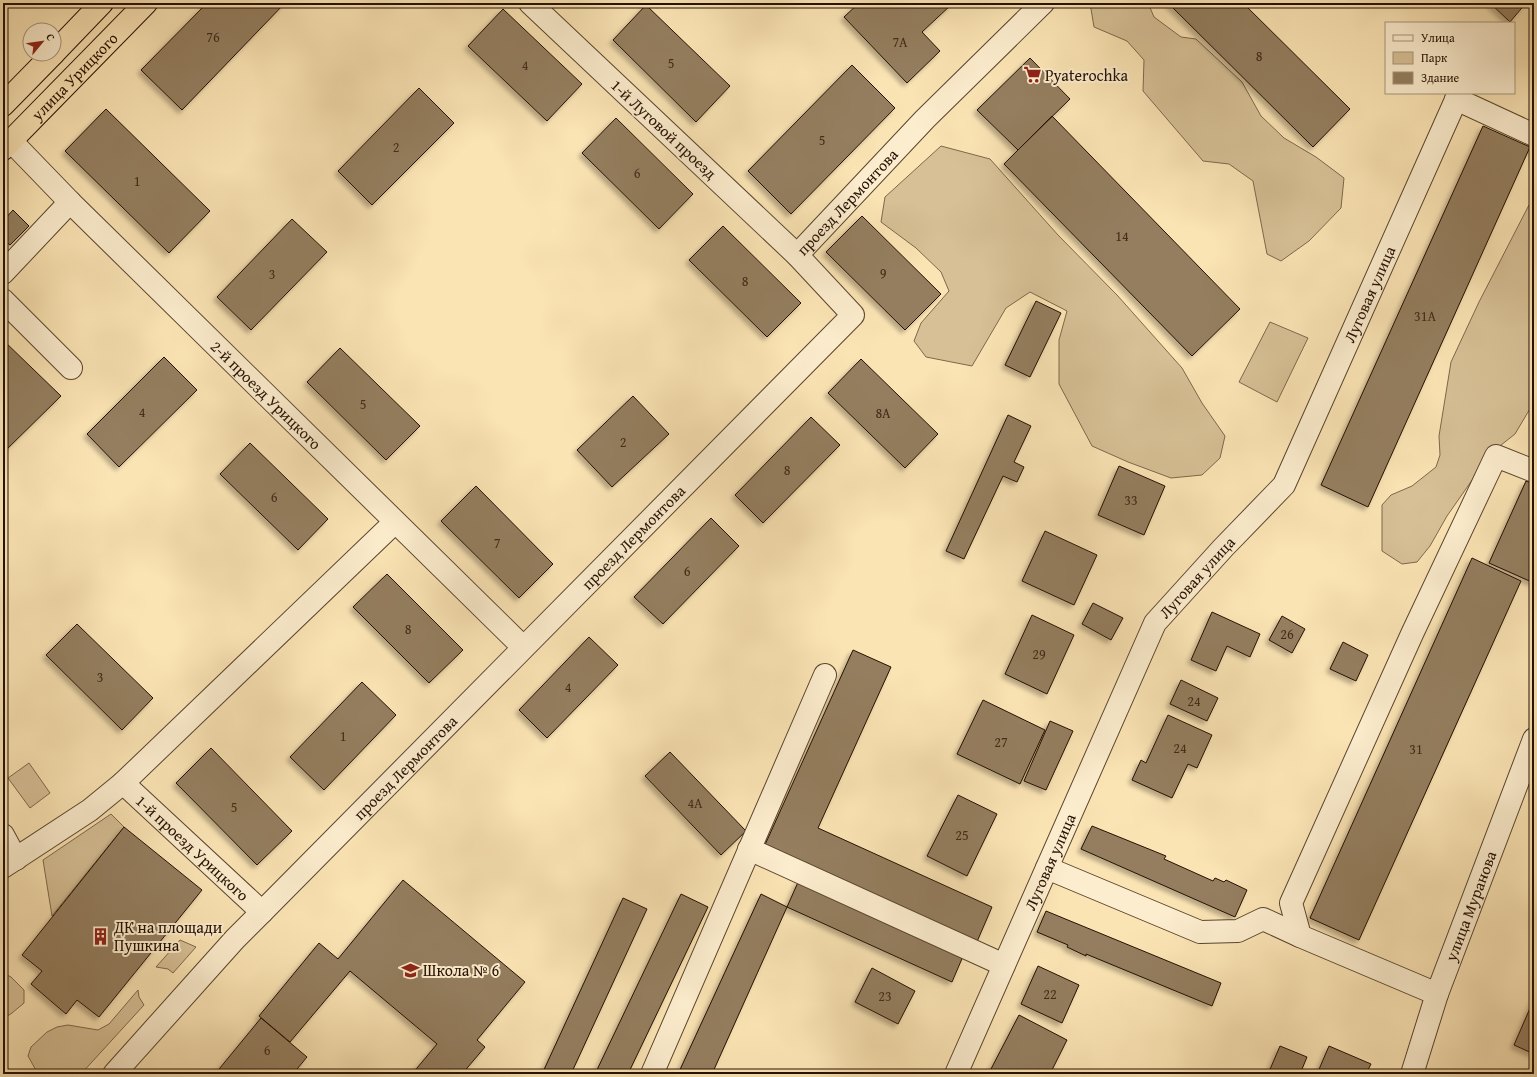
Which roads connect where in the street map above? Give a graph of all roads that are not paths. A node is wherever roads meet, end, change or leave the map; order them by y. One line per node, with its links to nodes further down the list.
1 (102, 3): 5 (highway, улица Урицкого)
2 (146, 3): 10 (highway, улица Урицкого)
3 (530, 3): 12 (street, 1-й Луговой проезд)
4 (1043, 3): 12 (street, проезд Лермонтова)
5 (62, 44)
6 (44, 62): 8 (highway, улица Урицкого)
7 (1457, 96): 9 (street); 25 (street, Луговая улица)
8 (3, 105)
9 (1534, 135)
10 (7, 145): 11 (street, 2-й проезд Урицкого)
11 (70, 202): 13 (street); 17 (street, 2-й проезд Урицкого)
12 (798, 255): 18 (street, проезд Лермонтова)
13 (3, 273)
14 (3, 300): 15 (street)
15 (71, 368)
16 (1534, 471): 27 (street)
17 (395, 522): 18 (street, 2-й проезд Урицкого); 21 (street)
18 (522, 648): 26 (street, проезд Лермонтова)
19 (825, 675): 23 (street)
20 (1534, 739): 29 (street, улица Муранова)
21 (123, 782): 24 (street); 26 (street, 1-й проезд Урицкого)
22 (3, 836): 24 (street)
23 (749, 849): 28 (street); 31 (street)
24 (9, 863)
25 (1047, 868): 27 (street); 28 (street, Луговая улица)
26 (262, 912): 30 (street, проезд Лермонтова)
27 (1300, 936): 29 (street)
28 (1004, 965): 32 (street, Луговая улица)
29 (1437, 994): 33 (street, улица Муранова)
30 (114, 1074)
31 (652, 1074)
32 (956, 1074)
33 (1412, 1074)

